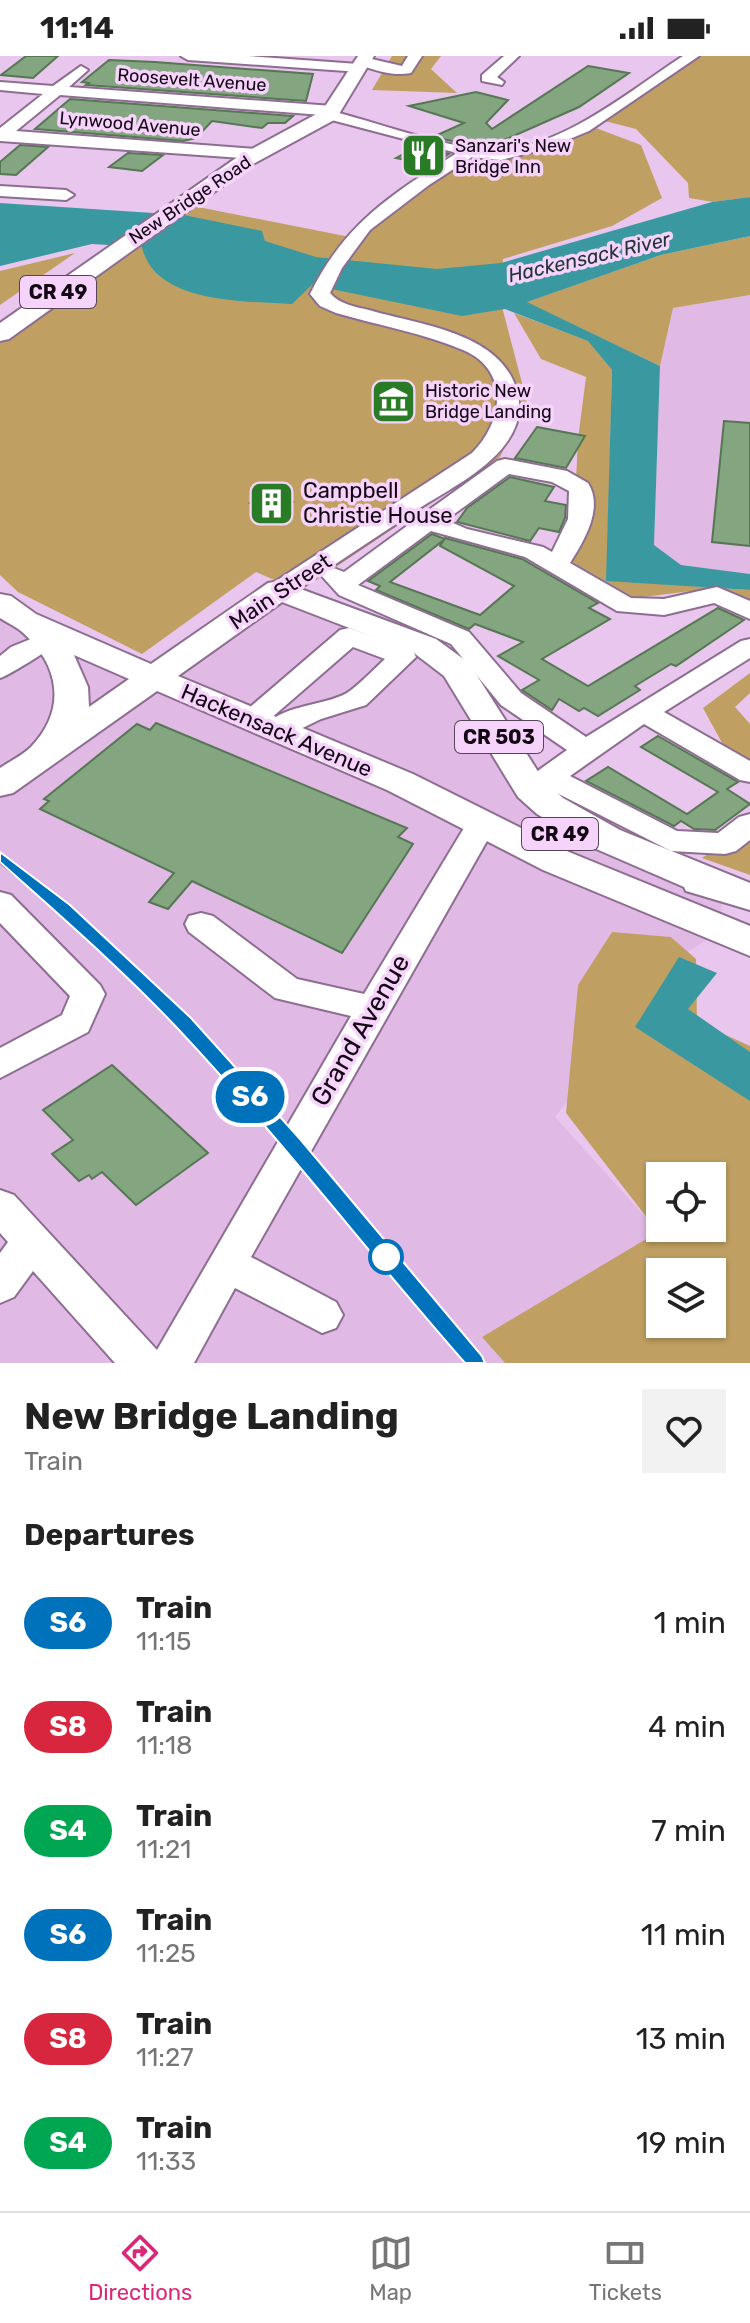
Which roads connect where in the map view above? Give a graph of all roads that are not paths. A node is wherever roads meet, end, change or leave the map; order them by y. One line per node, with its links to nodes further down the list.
1 (188, 56): 5 (street)
2 (415, 56): 5 (street)
3 (512, 56): 7 (street)
4 (692, 56): 12 (street, Roosevelt Avenue)
5 (362, 64): 10 (main road)
6 (81, 70): 9 (street)
7 (497, 82)
8 (0, 86): 9 (street, Roosevelt Avenue)
9 (56, 90): 10 (street, Roosevelt Avenue); 11 (street)
10 (331, 113): 12 (street, Roosevelt Avenue); 13 (main road, New Bridge Road / CR 49)
11 (1, 135): 13 (street, Lynwood Avenue)
12 (470, 152): 17 (street, Main Street)
13 (256, 154): 16 (main road, New Bridge Road / CR 49)
14 (0, 191): 15 (street)
15 (66, 195)
16 (0, 334)
17 (401, 511): 18 (street); 19 (street, Main Street)
18 (429, 522): 20 (street); 20 (street); 21 (street)
19 (321, 563): 21 (street); 22 (street, Main Street)
20 (556, 565): 23 (street)
21 (343, 584): 30 (street)
22 (279, 590): 27 (main road, Main Street); 35 (main road, CR 503)
23 (750, 611)
24 (17, 618): 26 (street); 27 (main road); 31 (main road)
25 (750, 647): 28 (street)
26 (0, 670)
27 (153, 677): 29 (main road, Hackensack Avenue); 31 (main road, Main Street)
28 (644, 712): 30 (street); 32 (street)
29 (268, 716): 29 (street); 34 (main road, Hackensack Avenue)
30 (586, 750): 35 (street)
31 (41, 755): 33 (main road, Main Street)
32 (750, 773)
33 (4, 777)
34 (400, 782): 37 (main road, Hackensack Avenue); 38 (main road, Hackensack Avenue / CR 49)
35 (540, 783): 36 (street); 38 (main road, CR 503)
36 (750, 824)
37 (481, 825): 41 (main road, Hackensack Avenue); 42 (street, Grand Avenue)
38 (735, 892)
39 (0, 903): 43 (street)
40 (201, 924): 42 (street)
41 (750, 942)
42 (373, 1009): 46 (street, Grand Avenue)
43 (0, 1064)
44 (0, 1206): 45 (street)
45 (32, 1241): 47 (street); 49 (street)
46 (227, 1264): 48 (street); 50 (street, Grand Avenue)
47 (0, 1285)
48 (322, 1315)
49 (142, 1363)
50 (172, 1363)

